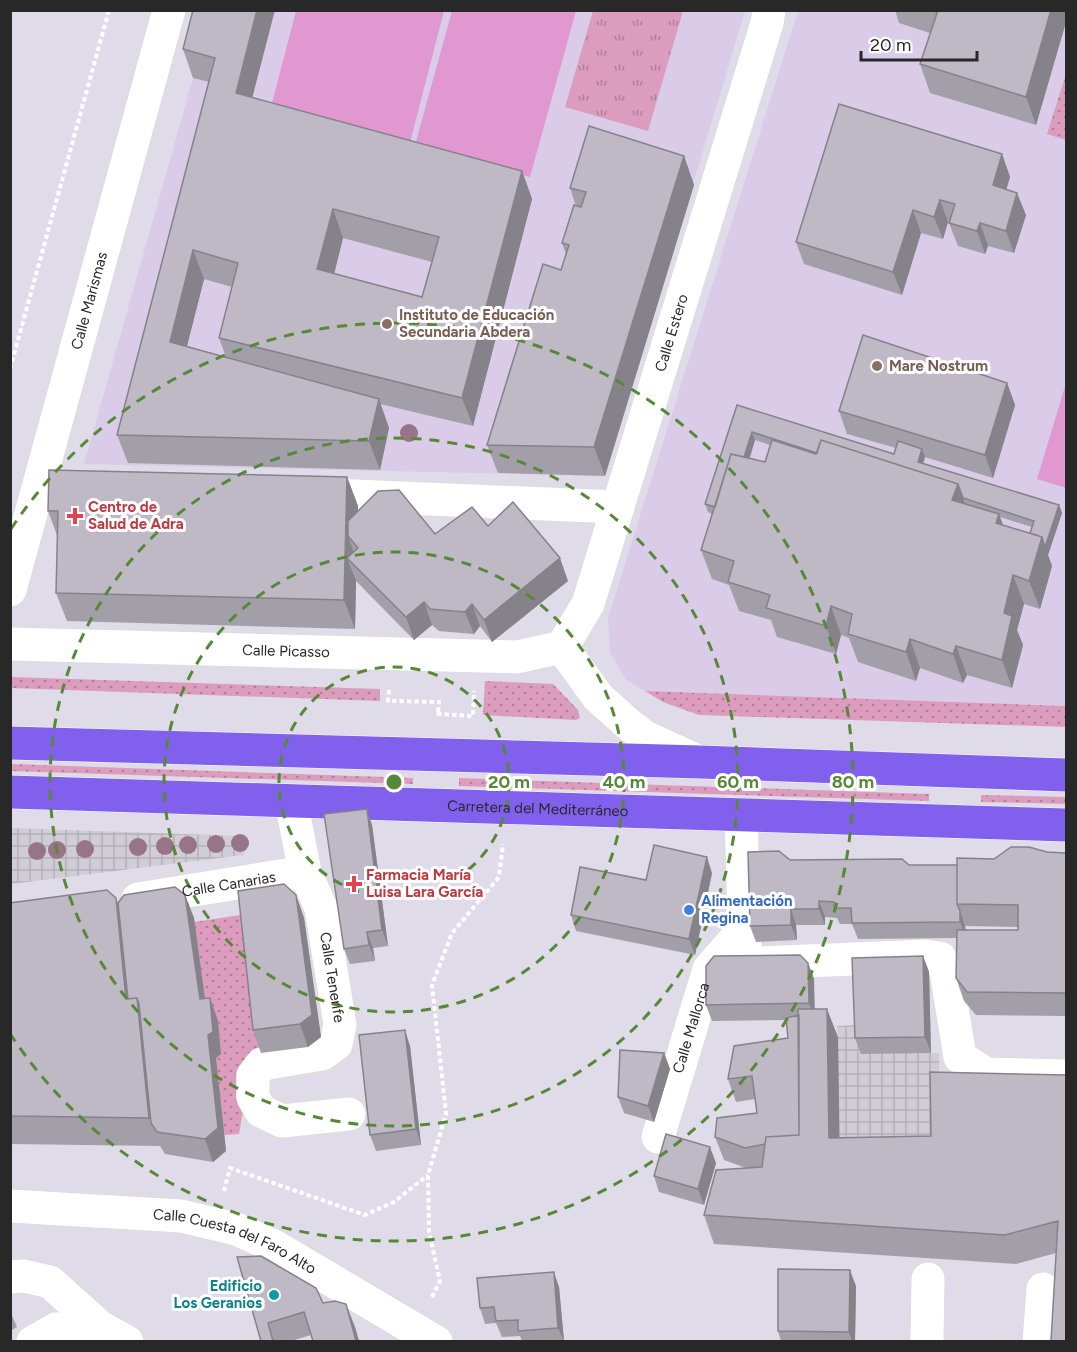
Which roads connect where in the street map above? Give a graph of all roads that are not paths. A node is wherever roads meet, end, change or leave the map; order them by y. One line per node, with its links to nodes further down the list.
1 (169, 10): 5 (street, Calle Marismas)
2 (769, 10): 4 (street, Calle Estero)
3 (279, 492): 4 (street)
4 (618, 507): 7 (street, Calle Estero)
5 (10, 590)
6 (10, 644): 7 (street, Calle Picasso)
7 (561, 647): 9 (street)
8 (10, 742): 9 (highway)
9 (700, 762): 10 (highway)
10 (1066, 775)
11 (10, 792): 12 (highway, Carretera del Mediterráneo)
12 (291, 801): 13 (highway, Carretera del Mediterráneo); 15 (street, Calle Tenerife)
13 (741, 815): 14 (highway, Carretera del Mediterráneo); 17 (street)
14 (1066, 825)
15 (305, 872): 16 (street, Calle Canarias); 19 (street, Calle Tenerife)
16 (105, 905)
17 (746, 944): 18 (street); 20 (street, Calle Mallorca)
18 (1066, 1076)
19 (349, 1114)
20 (658, 1137)
21 (10, 1206): 26 (street, Calle Cuesta del Faro Alto)
22 (17, 1276): 25 (street)
23 (928, 1279): 28 (street)
24 (1043, 1289): 29 (street)
25 (113, 1334): 27 (street)
26 (424, 1338)
27 (33, 1341)
28 (927, 1341)
29 (1040, 1341)

